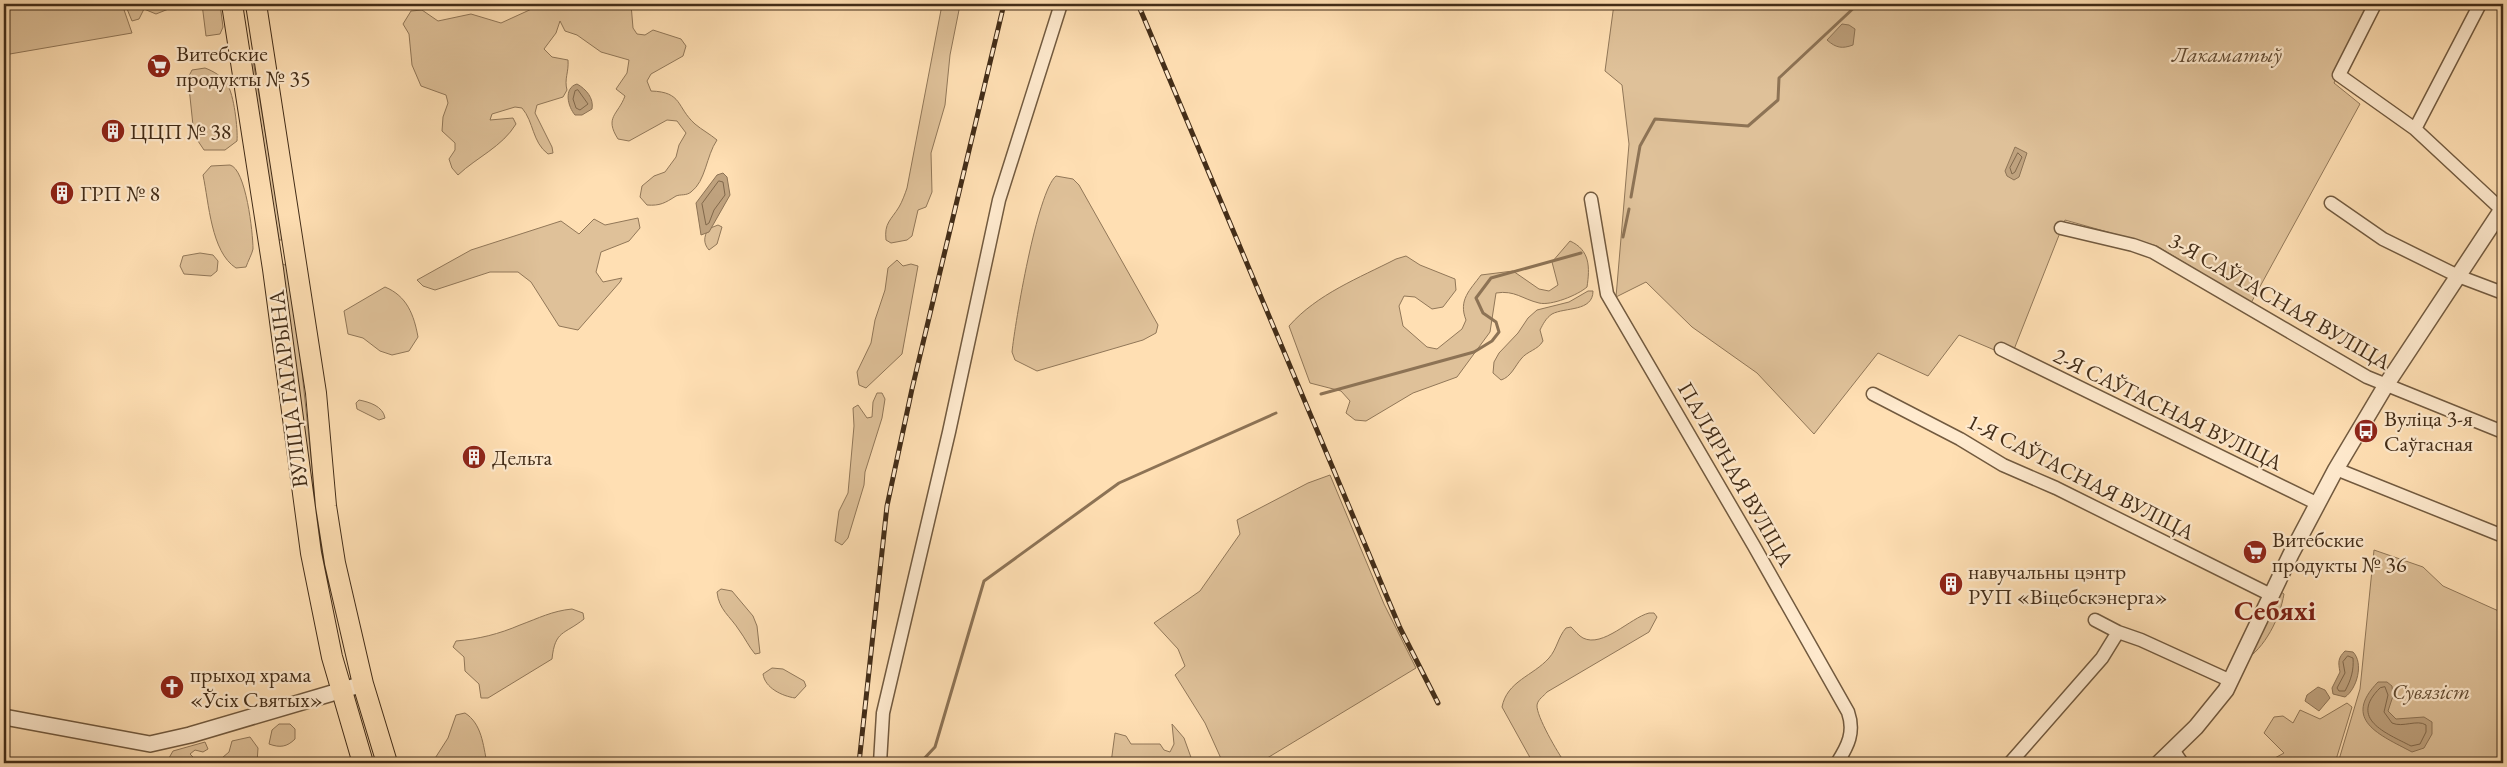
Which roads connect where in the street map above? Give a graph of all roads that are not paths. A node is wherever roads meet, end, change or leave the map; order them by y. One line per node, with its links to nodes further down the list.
1 (232, 4): 12 (main road, ВУЛІЦА ГАГАРЫНА)
2 (256, 4): 11 (main road, ВУЛІЦА ГАГАРЫНА)
3 (1061, 4): 34 (street)
4 (2375, 4): 6 (street)
5 (2480, 4): 6 (street)
6 (2415, 129): 9 (street)
7 (1590, 199): 35 (street, ПАЛЯРНАЯ ВУЛІЦА)
8 (2331, 203): 15 (street)
9 (2502, 209): 15 (street)
10 (2061, 228): 18 (street, 3-Я САЎГАСНАЯ ВУЛІЦА)
11 (292, 234): 12 (main road); 13 (main road, ВУЛІЦА ГАГАРЫНА)
12 (269, 238): 14 (main road, ВУЛІЦА ГАГАРЫНА)
13 (297, 266): 14 (main road); 28 (main road, ВУЛІЦА ГАГАРЫНА)
14 (274, 269): 29 (main road, ВУЛІЦА ГАГАРЫНА)
15 (2458, 276): 16 (street); 18 (street)
16 (2503, 292)
17 (2001, 349): 22 (street, 2-Я САЎГАСНАЯ ВУЛІЦА)
18 (2386, 385): 20 (street, 3-Я САЎГАСНАЯ ВУЛІЦА); 21 (street)
19 (1872, 394): 24 (street, 1-Я САЎГАСНАЯ ВУЛІЦА)
20 (2503, 432)
21 (2336, 469): 22 (street); 23 (street)
22 (2318, 504): 24 (street)
23 (2503, 536)
24 (2271, 595): 27 (street)
25 (2095, 620): 26 (street)
26 (2118, 632): 27 (street); 36 (street)
27 (2231, 681): 31 (street)
28 (363, 684): 29 (street); 33 (main road, ВУЛІЦА ГАГАРЫНА)
29 (342, 690): 30 (street); 32 (main road, ВУЛІЦА ГАГАРЫНА)
30 (4, 717)
31 (2173, 750): 37 (street); 38 (street)
32 (363, 763)
33 (387, 763)
34 (880, 763)
35 (1838, 763)
36 (2010, 763)
37 (2159, 763)
38 (2182, 763)

